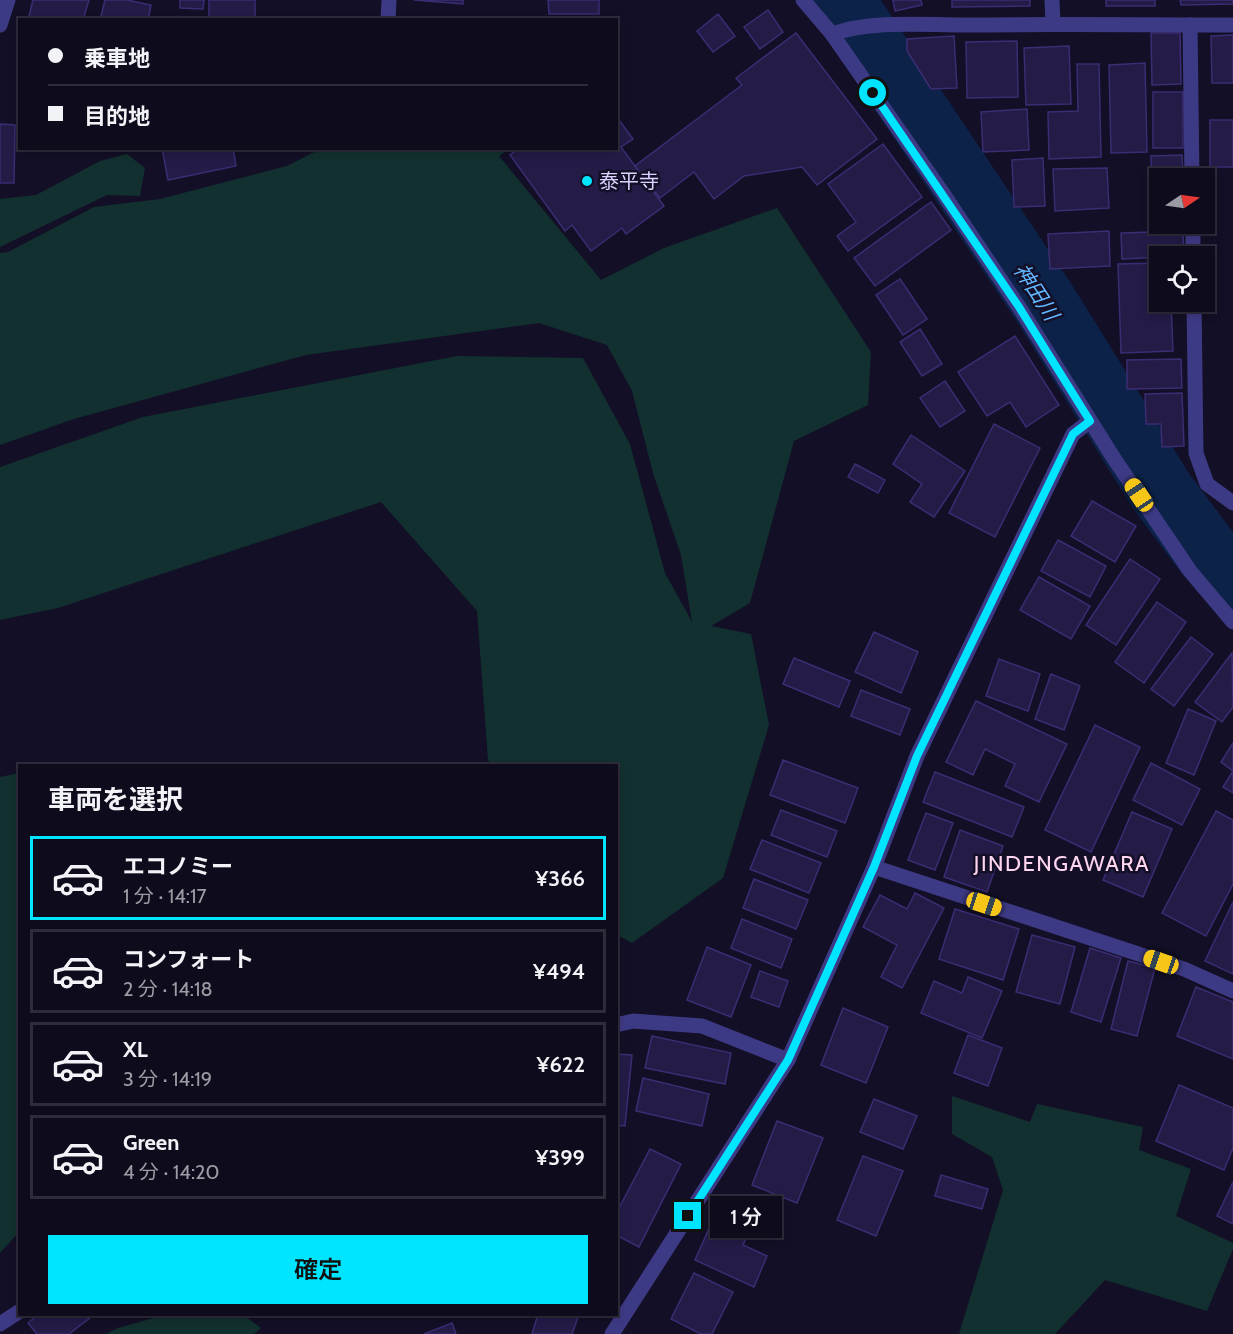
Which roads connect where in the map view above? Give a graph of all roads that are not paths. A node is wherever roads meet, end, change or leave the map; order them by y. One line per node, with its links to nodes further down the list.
1 (8, 0): 7 (street)
2 (389, 0): 5 (street)
3 (803, 0): 10 (street)
4 (1053, 0): 6 (street)
5 (388, 18)
6 (1053, 24): 8 (street); 10 (street)
7 (0, 25)
8 (1190, 25): 9 (street); 11 (street)
9 (1233, 26)
10 (837, 33): 13 (street)
11 (1192, 168)
12 (1194, 312): 14 (street)
13 (1090, 421): 15 (street); 16 (street)
14 (1233, 503)
15 (1233, 622)
16 (874, 867): 17 (street); 19 (street)
17 (1233, 991)
18 (618, 1025): 19 (street)
19 (788, 1060): 22 (street)
20 (18, 1312): 21 (street)
21 (0, 1324)
22 (612, 1334)

